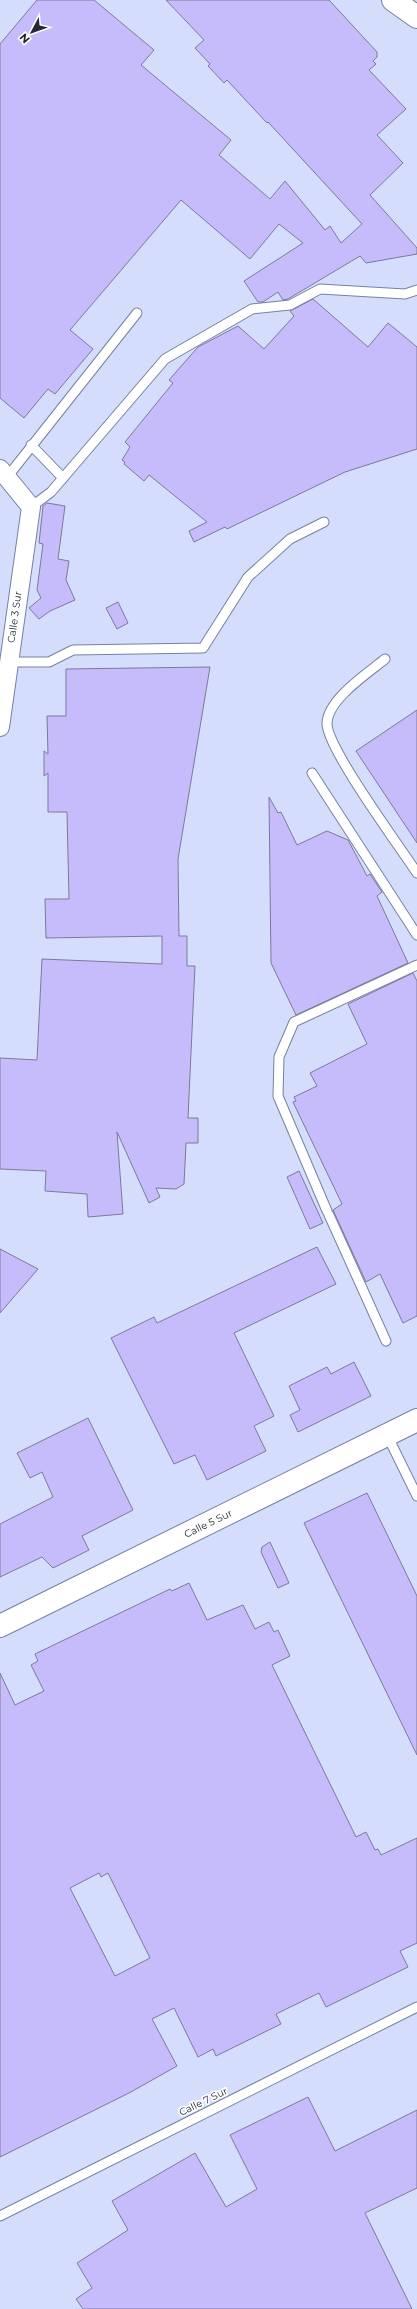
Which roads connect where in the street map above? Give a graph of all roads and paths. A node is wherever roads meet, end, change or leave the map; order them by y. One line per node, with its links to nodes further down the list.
1 (393, 0): 2 (street)
2 (417, 17)
3 (417, 290): 7 (lane)
4 (137, 313): 5 (lane)
5 (30, 445): 6 (lane); 7 (lane)
6 (4, 473): 8 (street)
7 (63, 478): 8 (lane)
8 (30, 506): 11 (street, Calle 3 Sur)
9 (324, 522): 11 (lane)
10 (385, 659): 14 (lane)
11 (8, 662): 12 (street, Calle 3 Sur)
12 (0, 727)
13 (312, 773): 15 (lane)
14 (417, 873)
15 (417, 935)
16 (417, 965): 17 (lane)
17 (386, 1341)
18 (417, 1420): 19 (street, Calle 5 Sur)
19 (387, 1434): 20 (lane); 21 (street, Calle 5 Sur)
20 (417, 1496)
21 (0, 1626)
22 (417, 2008): 23 (lane, Calle 7 Sur)
23 (0, 2216)

